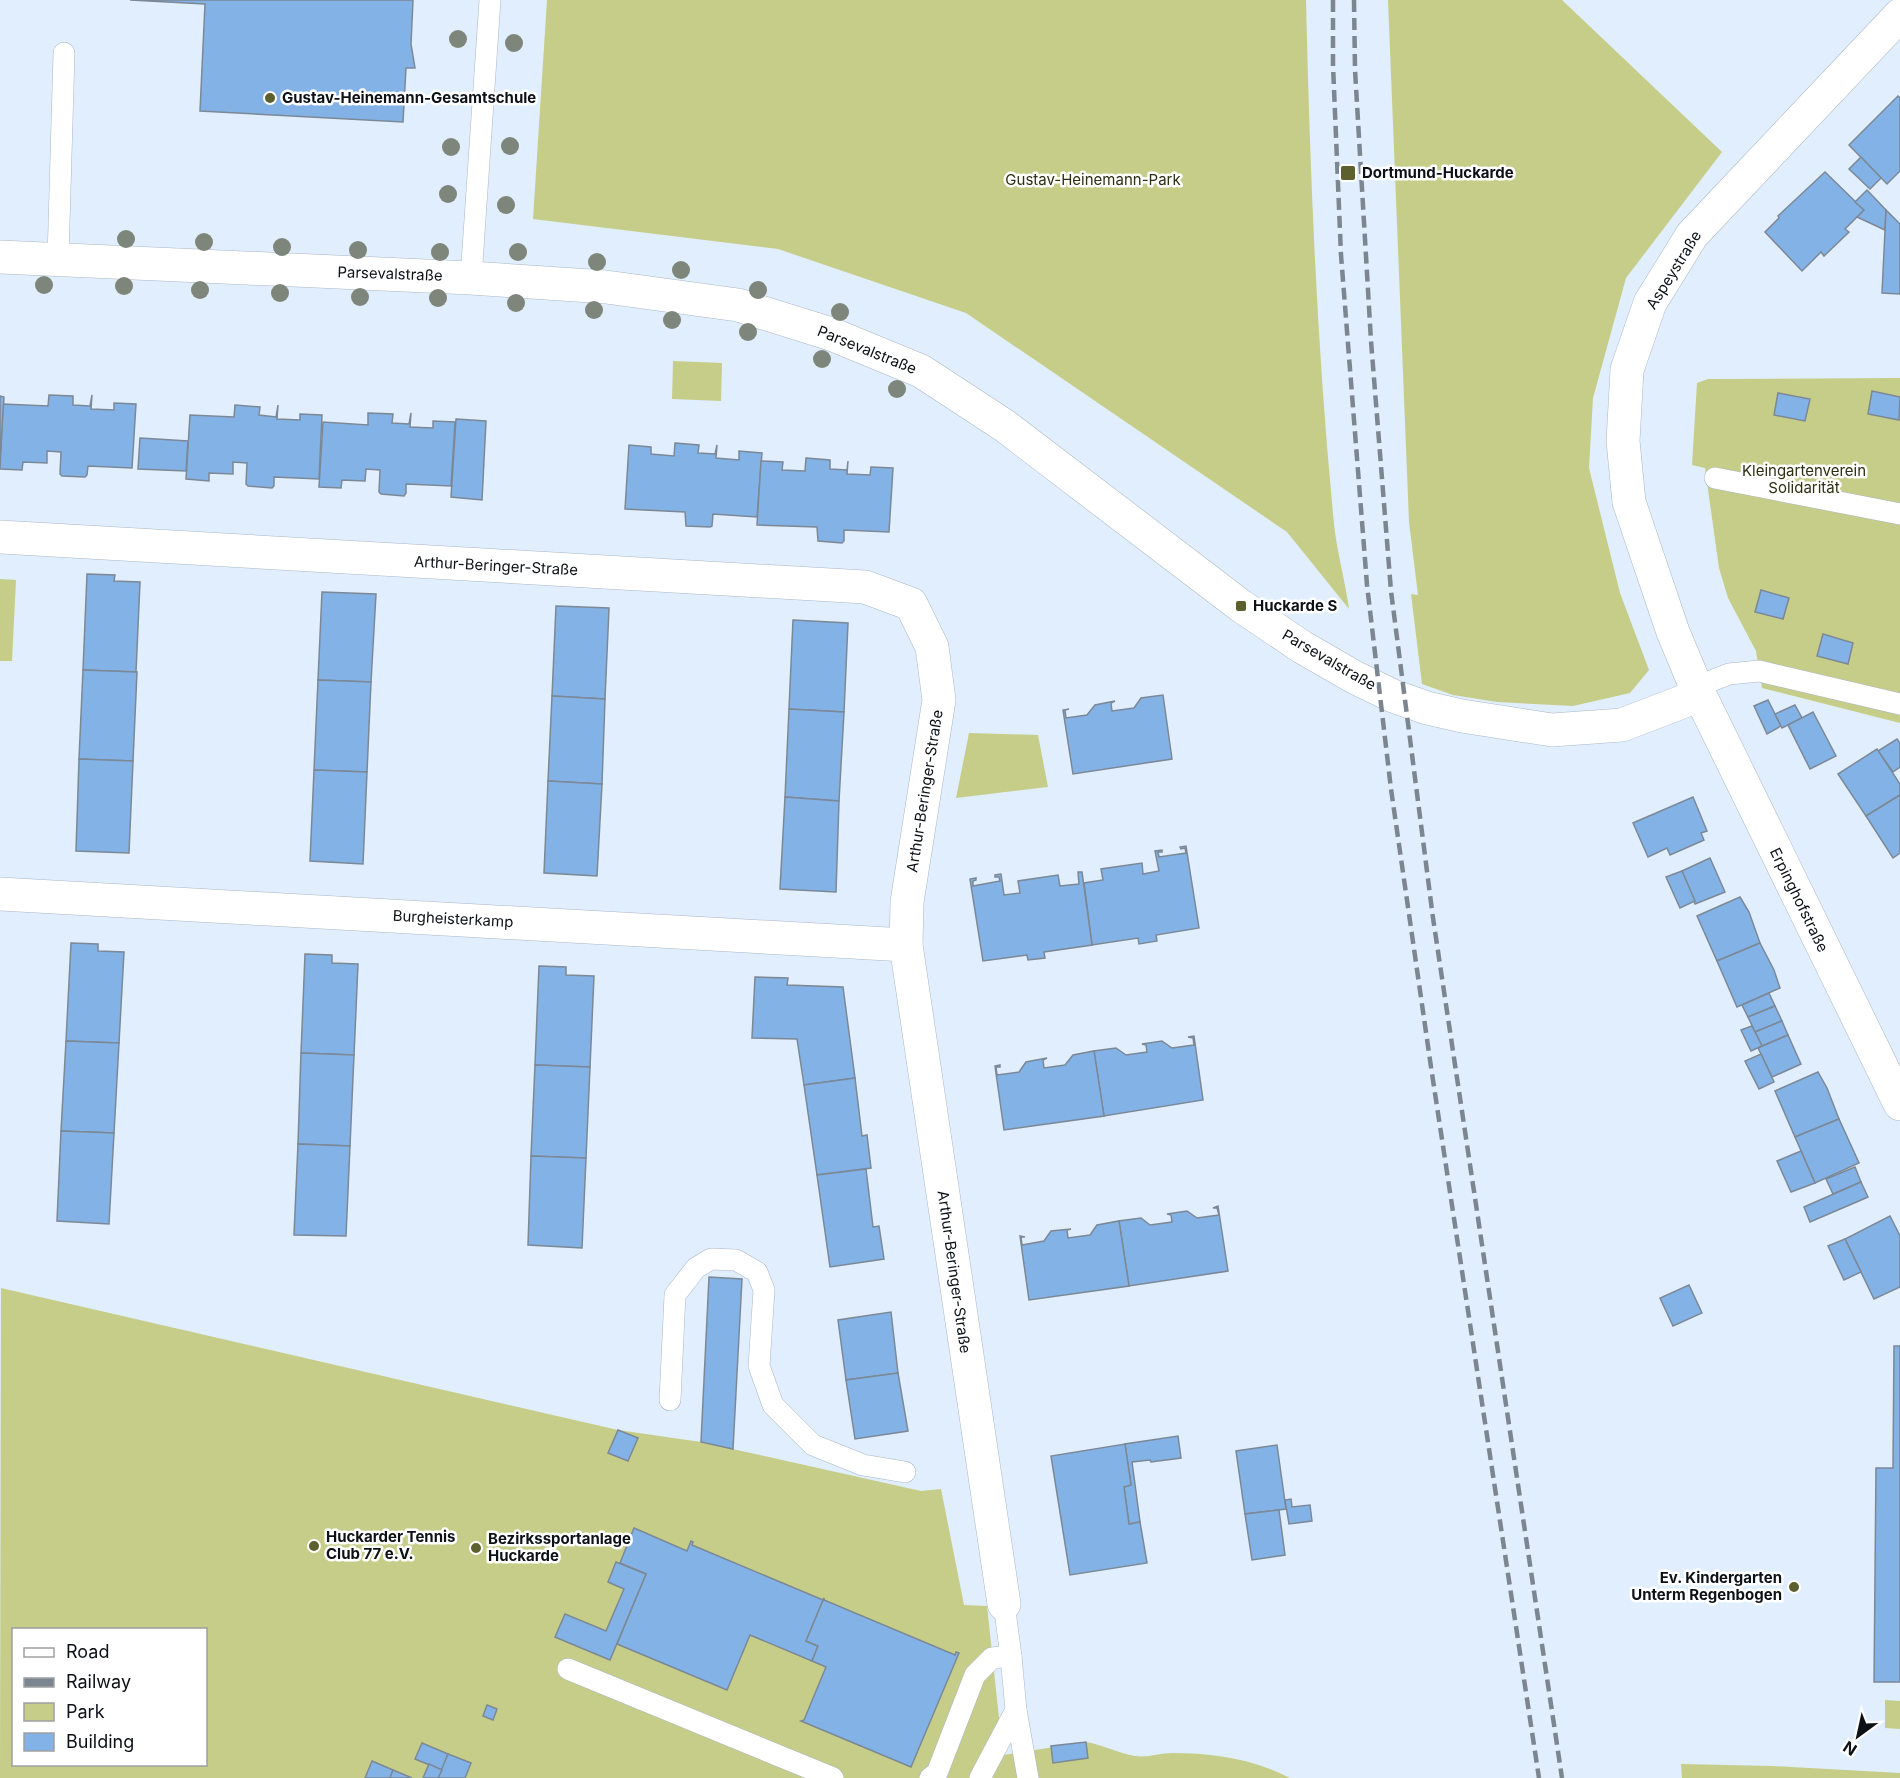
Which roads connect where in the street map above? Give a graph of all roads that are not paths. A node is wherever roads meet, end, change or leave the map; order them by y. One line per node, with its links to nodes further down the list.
1 (490, 0): 6 (lane)
2 (1900, 15): 10 (street, Aspeystraße)
3 (64, 53): 5 (lane)
4 (0, 257): 5 (street, Parsevalstraße)
5 (58, 259): 6 (street, Parsevalstraße)
6 (471, 278): 10 (street, Parsevalstraße)
7 (1715, 478): 8 (lane)
8 (1900, 514)
9 (0, 537): 13 (street, Arthur-Beringer-Straße)
10 (1698, 691): 11 (lane); 14 (street, Erpinghofstraße)
11 (1900, 704)
12 (0, 894): 13 (street, Burgheisterkamp)
13 (906, 945): 17 (street, Arthur-Beringer-Straße)
14 (1900, 1104)
15 (670, 1400): 16 (lane)
16 (905, 1472)
17 (1004, 1604): 18 (lane)
18 (1011, 1656): 20 (lane); 22 (lane)
19 (568, 1669): 21 (lane)
20 (1016, 1710): 23 (lane); 24 (lane)
21 (833, 1778)
22 (930, 1778)
23 (980, 1778)
24 (1028, 1778)

